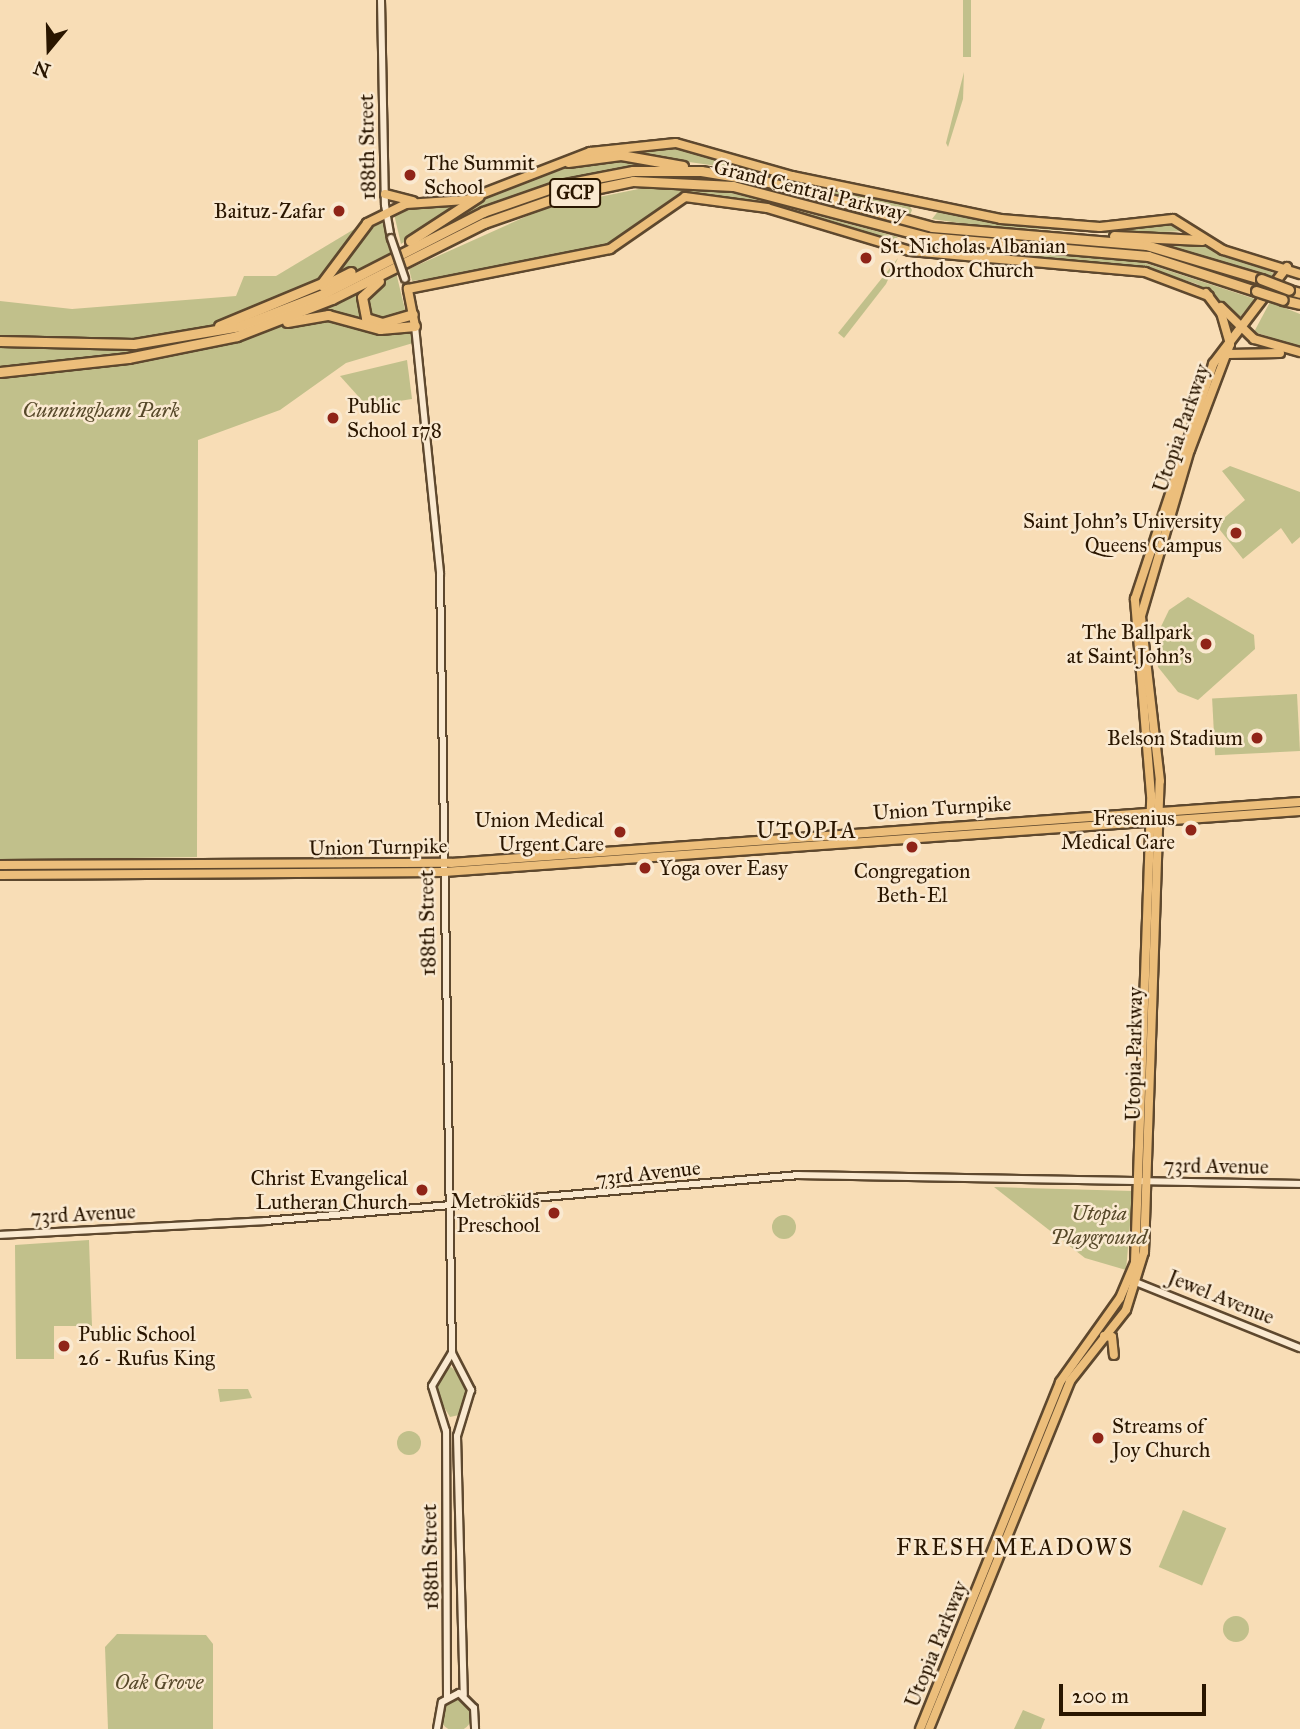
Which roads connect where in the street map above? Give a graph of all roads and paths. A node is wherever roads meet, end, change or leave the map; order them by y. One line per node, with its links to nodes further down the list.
1 (382, 0): 4 (street, 188th Street)
2 (568, 162): 3 (highway); 5 (main road, Grand Central Parkway); 11 (main road, Grand Central Parkway)
3 (701, 171): 9 (highway, Grand Central Parkway / GCP); 24 (highway, Grand Central Parkway / GCP)
4 (385, 194): 6 (main road); 7 (street, 188th Street)
5 (479, 196): 6 (main road, Grand Central Parkway); 18 (highway)
6 (416, 202): 7 (main road, Grand Central Parkway)
7 (386, 214): 8 (main road, Grand Central Parkway); 15 (street, 188th Street, bridge)
8 (367, 223): 18 (highway)
9 (902, 226): 10 (highway, Grand Central Parkway / GCP); 12 (highway, Grand Central Parkway / GCP); 19 (highway, Grand Central Parkway / GCP, bridge)
10 (1018, 235): 11 (highway); 17 (highway, Grand Central Parkway / GCP, bridge)
11 (1202, 240): 13 (main road, Grand Central Parkway)
12 (409, 260): 20 (highway); 21 (highway, Grand Central Parkway / GCP)
13 (1287, 267): 14 (main road, Grand Central Parkway); 23 (main road)
14 (1300, 274)
15 (408, 289): 16 (main road, Grand Central Parkway); 20 (main road)
16 (1206, 293): 23 (main road, Grand Central Parkway); 26 (main road)
17 (1300, 293)
18 (301, 295): 24 (highway)
19 (1300, 304)
20 (413, 314): 22 (main road)
21 (272, 324): 22 (highway); 32 (highway, Grand Central Parkway / GCP)
22 (415, 326): 40 (street, 188th Street)
23 (1242, 327): 26 (main road); 30 (main road, Grand Central Parkway)
24 (187, 338): 27 (highway, Grand Central Parkway / GCP)
25 (0, 341): 27 (highway, Grand Central Parkway / GCP)
26 (1230, 344): 31 (main road, Utopia Parkway); 37 (main road, Utopia Parkway)
27 (80, 345): 28 (highway)
28 (32, 347)
29 (1300, 352): 30 (main road)
30 (1286, 353): 31 (main road)
31 (1228, 354): 37 (main road, Utopia Parkway)
32 (102, 362): 33 (highway); 34 (highway, Grand Central Parkway / GCP)
33 (32, 365)
34 (0, 372)
35 (1300, 802): 37 (main road, Union Turnpike)
36 (1300, 811): 38 (main road, Union Turnpike)
37 (1154, 812): 38 (main road, Utopia Parkway); 40 (main road, Union Turnpike)
38 (1154, 822): 40 (main road, Union Turnpike); 42 (main road, Utopia Parkway)
39 (0, 865): 40 (main road, Union Turnpike)
40 (444, 867): 41 (main road, Union Turnpike); 44 (street, 188th Street)
41 (0, 874)
42 (1146, 1182): 43 (street, 73rd Avenue); 44 (street, 73rd Avenue); 46 (main road, Utopia Parkway)
43 (1300, 1184)
44 (450, 1207): 45 (street, 73rd Avenue); 49 (street, 188th Street)
45 (0, 1235)
46 (1132, 1280): 47 (main road, Utopia Parkway); 48 (street, Jewel Avenue); 59 (main road, Utopia Parkway)
47 (1104, 1336): 50 (main road); 60 (main road, Utopia Parkway)
48 (1300, 1348)
49 (452, 1353): 51 (street); 52 (street)
50 (1114, 1355)
51 (441, 1367): 52 (street); 53 (street, 188th Street)
52 (463, 1367): 54 (street, 188th Street)
53 (442, 1416): 54 (street); 56 (street, 188th Street)
54 (459, 1417): 55 (street, 188th Street)
55 (464, 1695): 56 (street); 58 (street, 188th Street)
56 (447, 1697): 57 (street, 188th Street)
57 (438, 1729)
58 (475, 1729)
59 (920, 1729)
60 (929, 1729)

